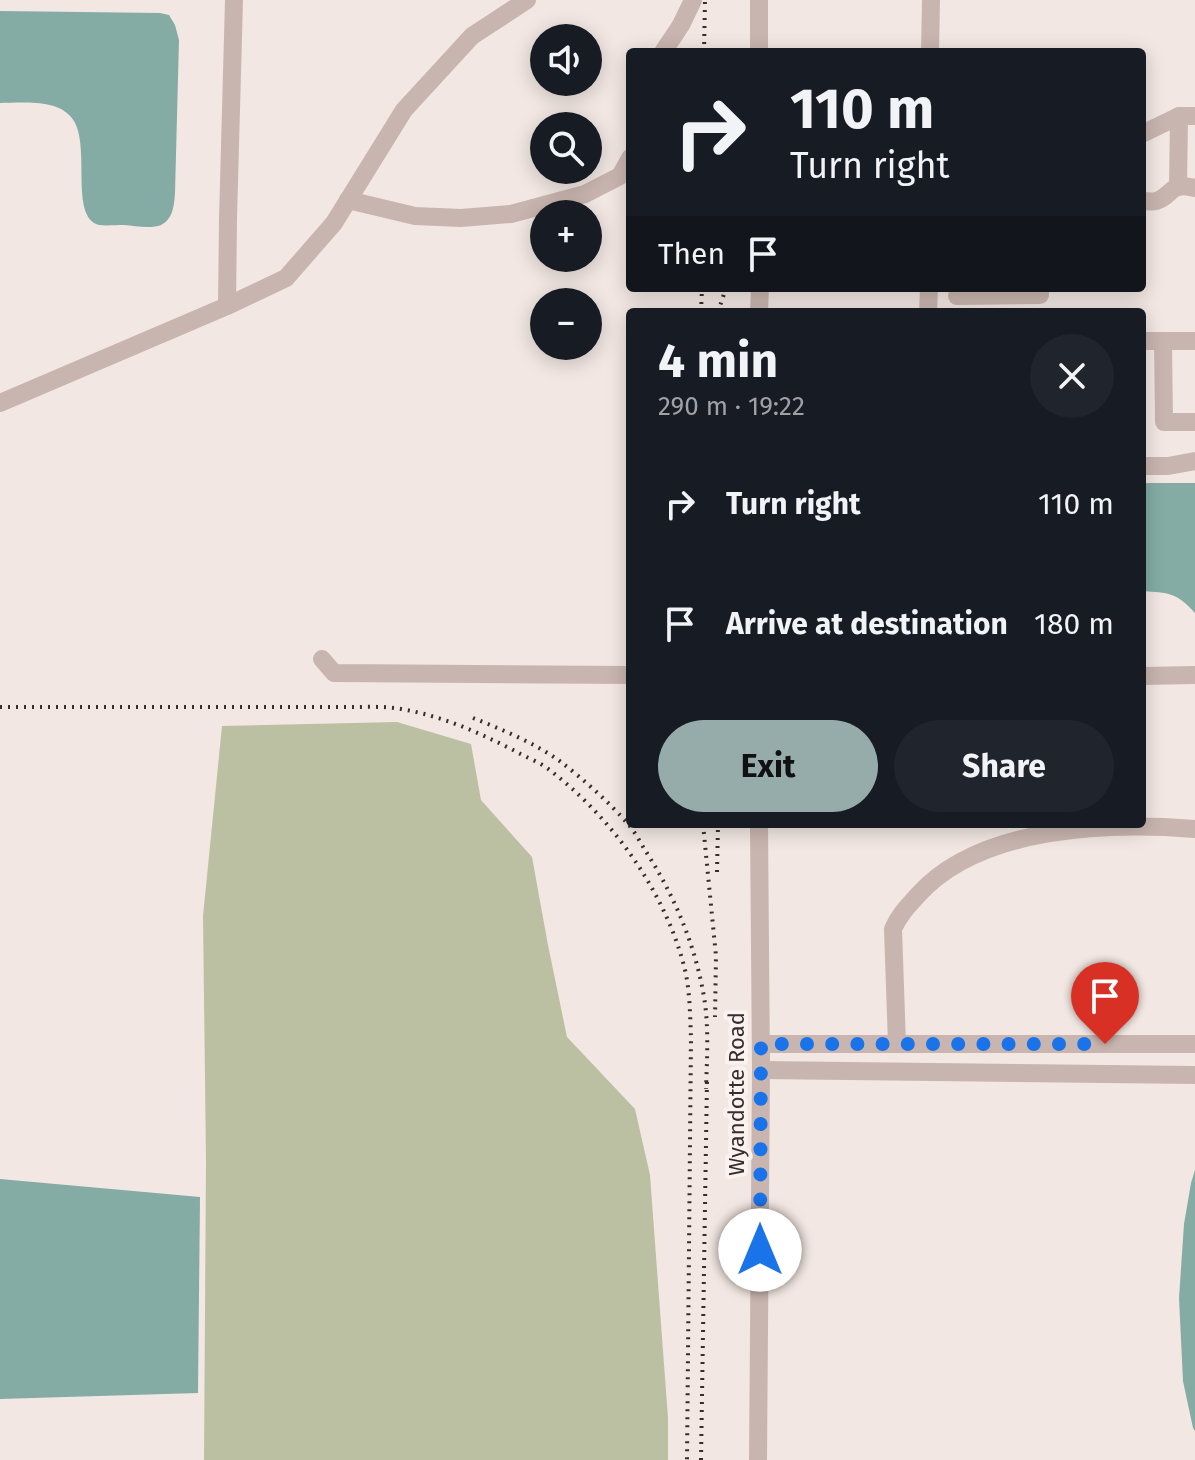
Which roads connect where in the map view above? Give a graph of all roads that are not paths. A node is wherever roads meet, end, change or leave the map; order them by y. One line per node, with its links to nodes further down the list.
1 (234, 0): 17 (street)
2 (527, 0): 13 (street)
3 (693, 0): 6 (street)
4 (759, 0): 7 (street)
5 (931, 0): 8 (street)
6 (666, 48)
7 (759, 48)
8 (930, 48)
9 (1187, 116): 10 (street); 12 (street)
10 (1146, 132)
11 (626, 165): 13 (street)
12 (1187, 188): 14 (street)
13 (348, 200): 17 (street)
14 (1146, 201)
15 (1040, 292): 16 (street)
16 (957, 296)
17 (227, 306): 21 (street)
18 (1146, 341): 19 (street)
19 (1163, 341): 20 (street); 22 (street)
20 (1195, 341)
21 (0, 403)
22 (1195, 422)
23 (1195, 461): 24 (street)
24 (1146, 466)
25 (322, 659): 26 (street)
26 (626, 675)
27 (1195, 675): 28 (street)
28 (1146, 676)
29 (1146, 825): 32 (street)
30 (759, 828): 33 (street, Wyandotte Road)
31 (1083, 828): 34 (street)
32 (1195, 829)
33 (761, 1044): 34 (street); 36 (street, Wyandotte Road)
34 (897, 1044): 35 (street)
35 (1195, 1044)
36 (761, 1070): 37 (street); 38 (street, Wyandotte Road)
37 (1195, 1075)
38 (758, 1460)

